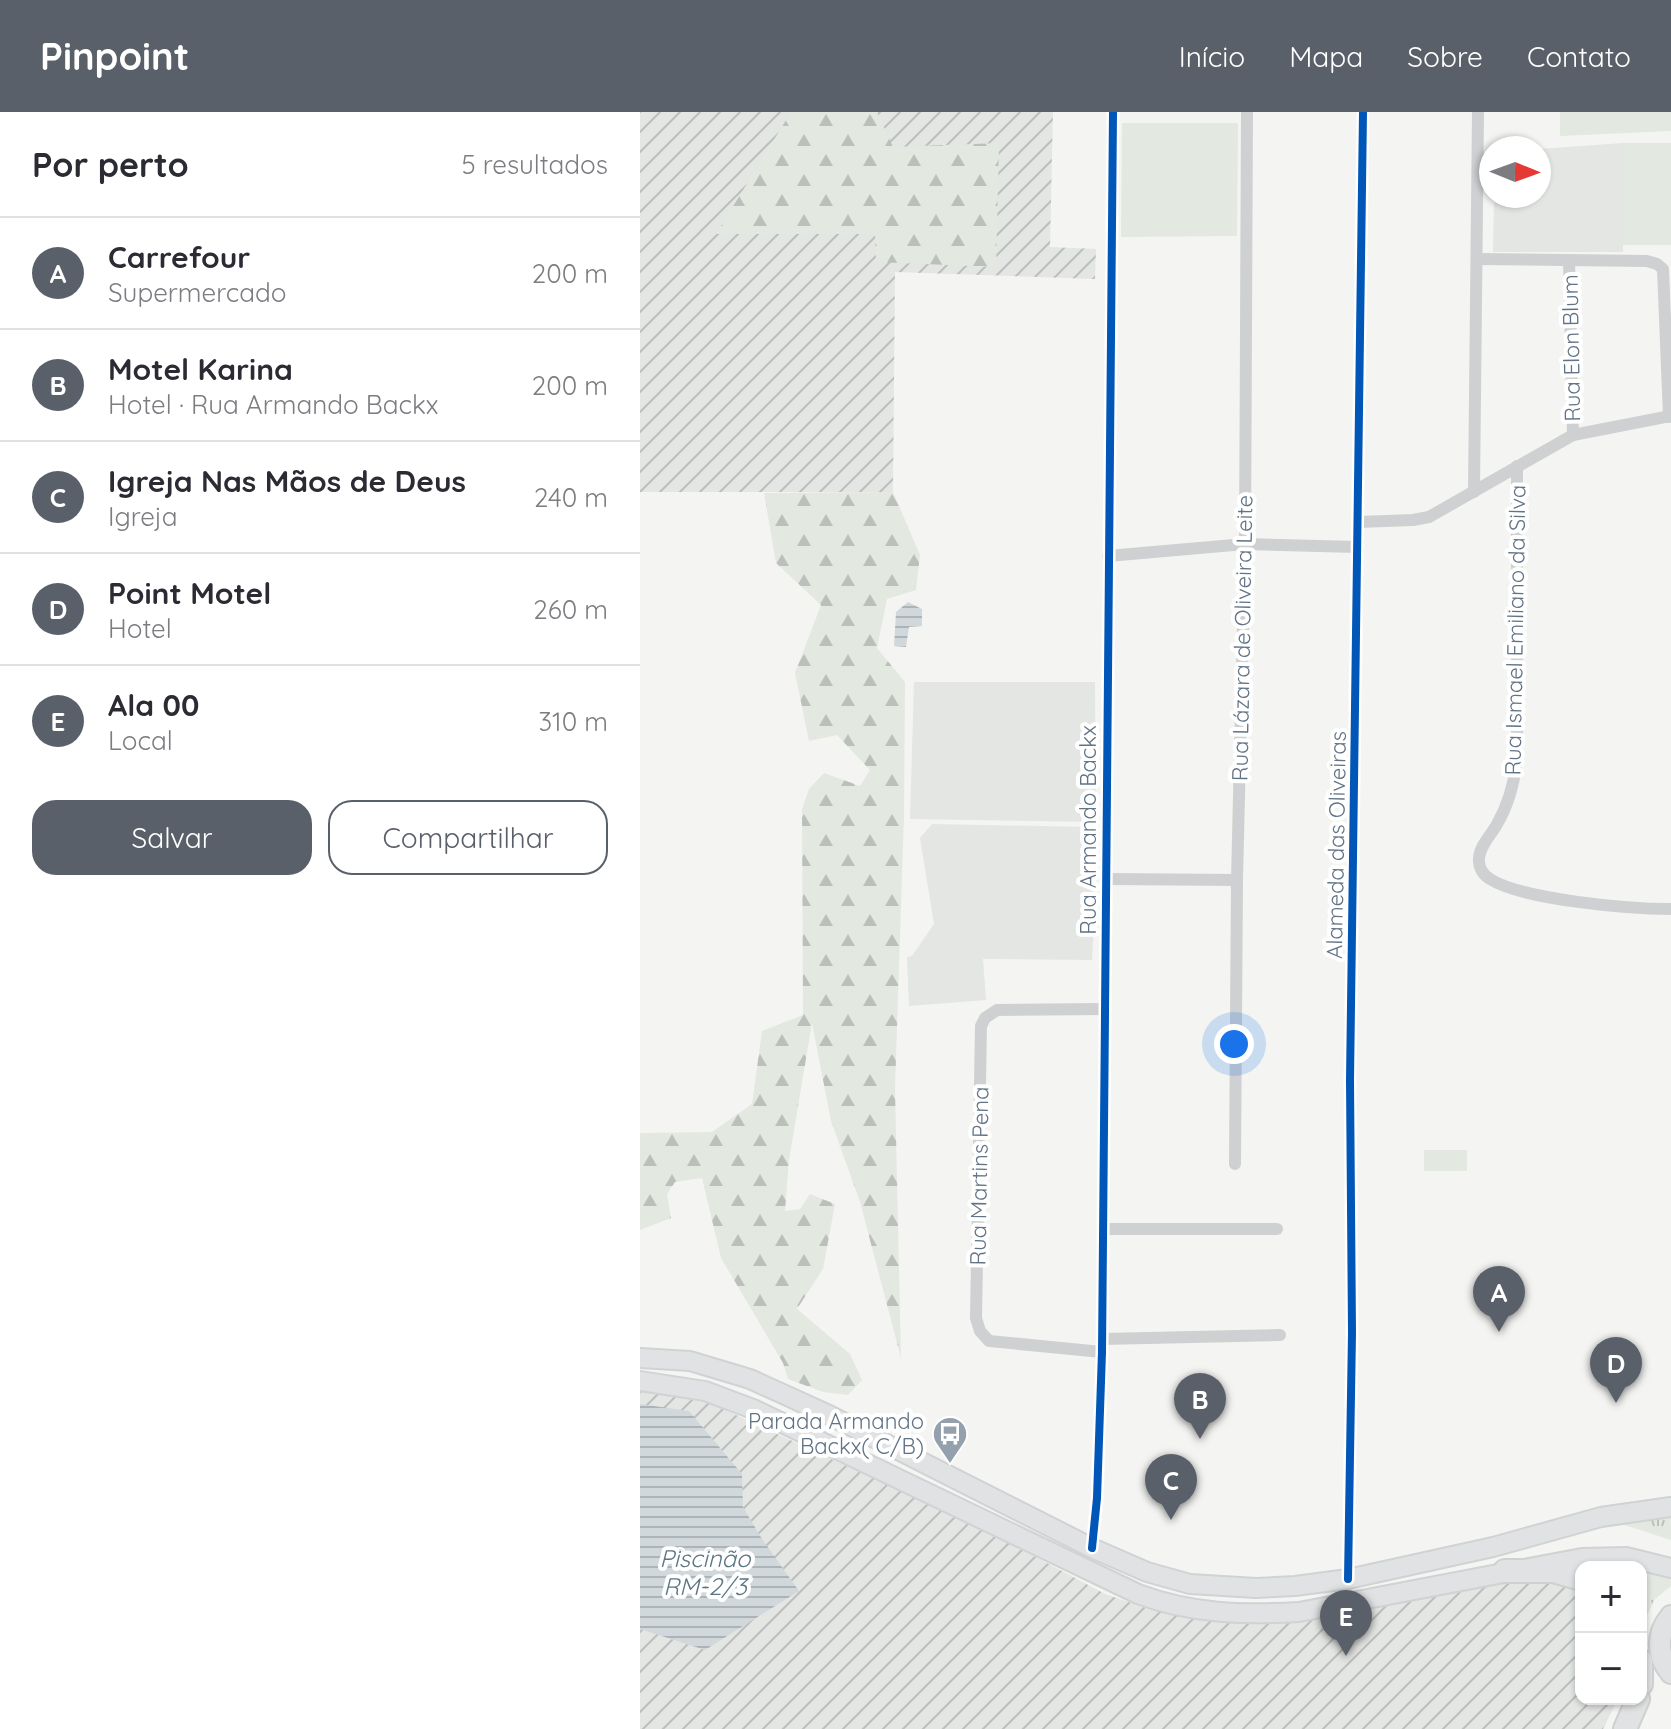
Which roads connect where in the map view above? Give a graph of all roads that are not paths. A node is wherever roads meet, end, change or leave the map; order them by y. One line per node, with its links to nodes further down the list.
1 (1113, 112): 14 (street, Rua Armando Backx)
2 (1247, 112): 12 (street, Rua Lázara de Oliveira Leite)
3 (1363, 112): 11 (street, Alameda das Oliveiras)
4 (1478, 112): 5 (street)
5 (1477, 259): 6 (street); 10 (street)
6 (1569, 260): 7 (street); 8 (street, Rua Elon Blum)
7 (1670, 417): 8 (street)
8 (1573, 435): 9 (street)
9 (1517, 466): 10 (street); 17 (street, Rua Ismael Emiliano da Silva)
10 (1474, 492): 11 (street)
11 (1358, 522): 13 (street, Alameda das Oliveiras)
12 (1245, 544): 13 (street); 14 (street); 16 (street, Rua Lázara de Oliveira Leite)
13 (1357, 547): 32 (street, Alameda das Oliveiras)
14 (1108, 556): 15 (street, Rua Armando Backx)
15 (1106, 879): 16 (street); 18 (street, Rua Armando Backx)
16 (1237, 880): 19 (street, Rua Lázara de Oliveira Leite)
17 (1671, 909)
18 (1105, 1009): 20 (street, Rua Armando Backx); 24 (street, Rua Martins Pena)
19 (1235, 1164)
20 (1104, 1229): 21 (street); 23 (street, Rua Armando Backx)
21 (1277, 1229)
22 (1280, 1335): 23 (street)
23 (1102, 1339): 24 (street, Rua Armando Backx)
24 (1102, 1352): 28 (street, Rua Armando Backx)
25 (640, 1358): 28 (main road)
26 (640, 1381): 30 (main road)
27 (1671, 1507): 32 (main road)
28 (1092, 1548): 32 (main road)
29 (1671, 1568): 30 (main road)
30 (1505, 1571): 31 (highway)
31 (1575, 1577)
32 (1348, 1579)
33 (1671, 1616): 34 (highway)
34 (1671, 1673)
35 (1635, 1705): 36 (highway)
36 (1625, 1729)

